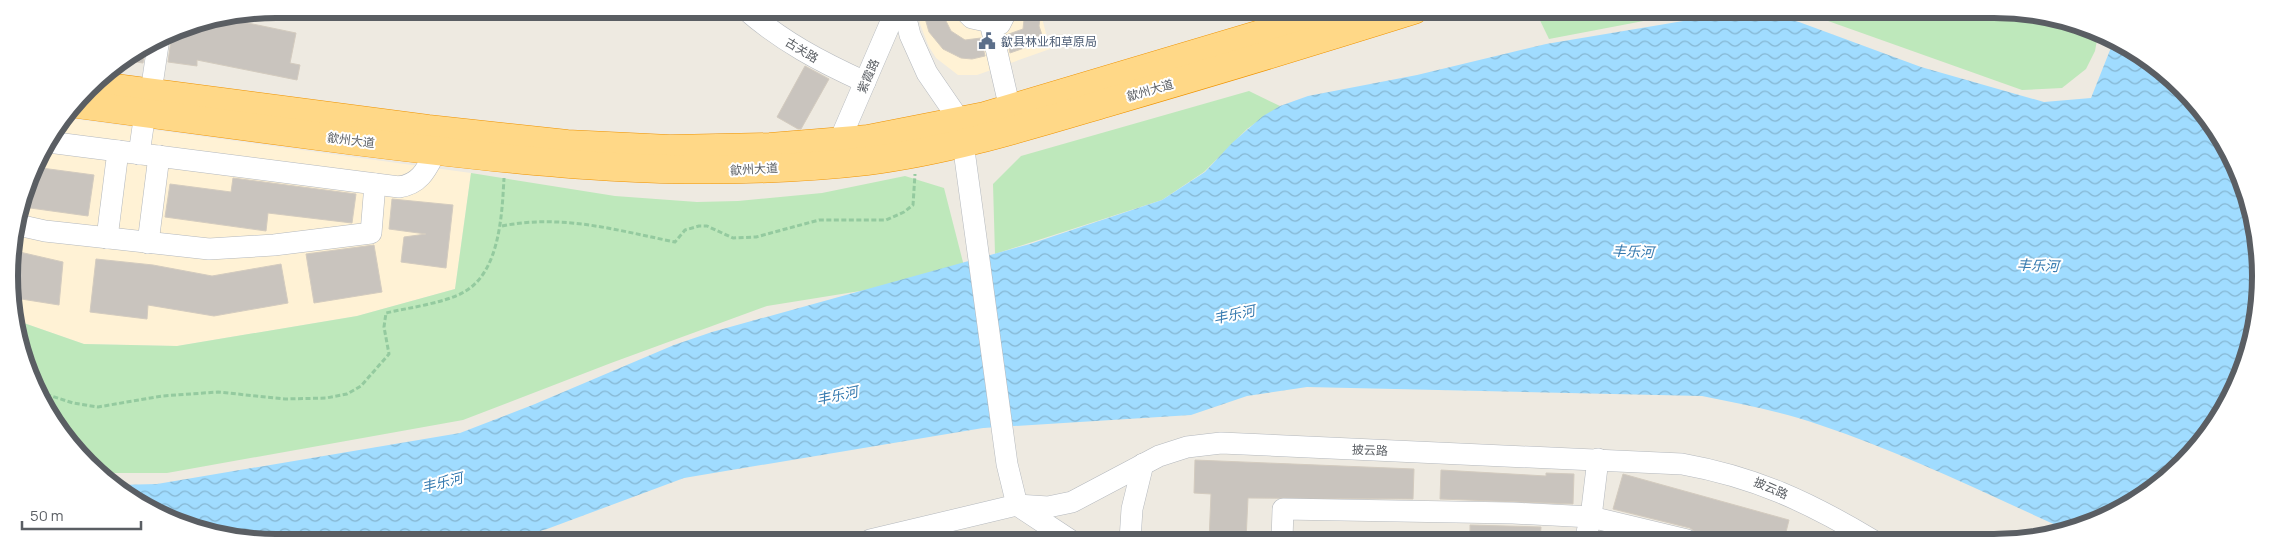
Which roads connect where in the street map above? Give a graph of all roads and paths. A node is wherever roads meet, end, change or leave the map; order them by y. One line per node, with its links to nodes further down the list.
1 (755, 18): 10 (street, 古关路)
2 (893, 18): 10 (street, 紫霞路)
3 (906, 18): 15 (street)
4 (972, 18): 8 (street)
5 (1003, 18): 8 (street)
6 (1314, 18): 14 (highway, 歙州大道)
7 (1387, 18): 15 (highway, 歙州大道)
8 (990, 22): 14 (street)
9 (158, 46): 12 (street)
10 (865, 82): 16 (street, 紫霞路)
11 (99, 87): 12 (highway, 歙州大道)
12 (148, 103): 13 (highway, 歙州大道); 16 (highway, 歙州大道); 19 (highway, 歙州大道); 21 (street)
13 (83, 104)
14 (1010, 109): 15 (highway, 歙州大道)
15 (961, 132): 16 (highway, 歙州大道); 20 (highway, 歙州大道); 31 (street)
16 (839, 142)
17 (54, 143): 18 (street)
18 (118, 151): 21 (street); 26 (street)
19 (436, 151): 22 (highway, 歙州大道); 23 (street)
20 (917, 152): 22 (highway, 歙州大道); 25 (path)
21 (149, 155): 23 (street); 27 (street)
22 (506, 159): 25 (path)
23 (375, 184): 27 (street)
24 (22, 226): 26 (street)
25 (502, 226): 28 (path)
26 (107, 238): 27 (street)
27 (148, 243)
28 (46, 394)
29 (1598, 459): 30 (street, 披云路); 32 (street); 39 (street, 披云路)
30 (1143, 464): 31 (street, 披云路); 35 (street)
31 (1017, 504): 33 (street, 披云路); 34 (street)
32 (1591, 517): 36 (street); 37 (street); 38 (street)
33 (894, 534)
34 (1061, 534)
35 (1130, 534)
36 (1282, 534)
37 (1587, 534)
38 (1662, 534)
39 (1861, 534)

